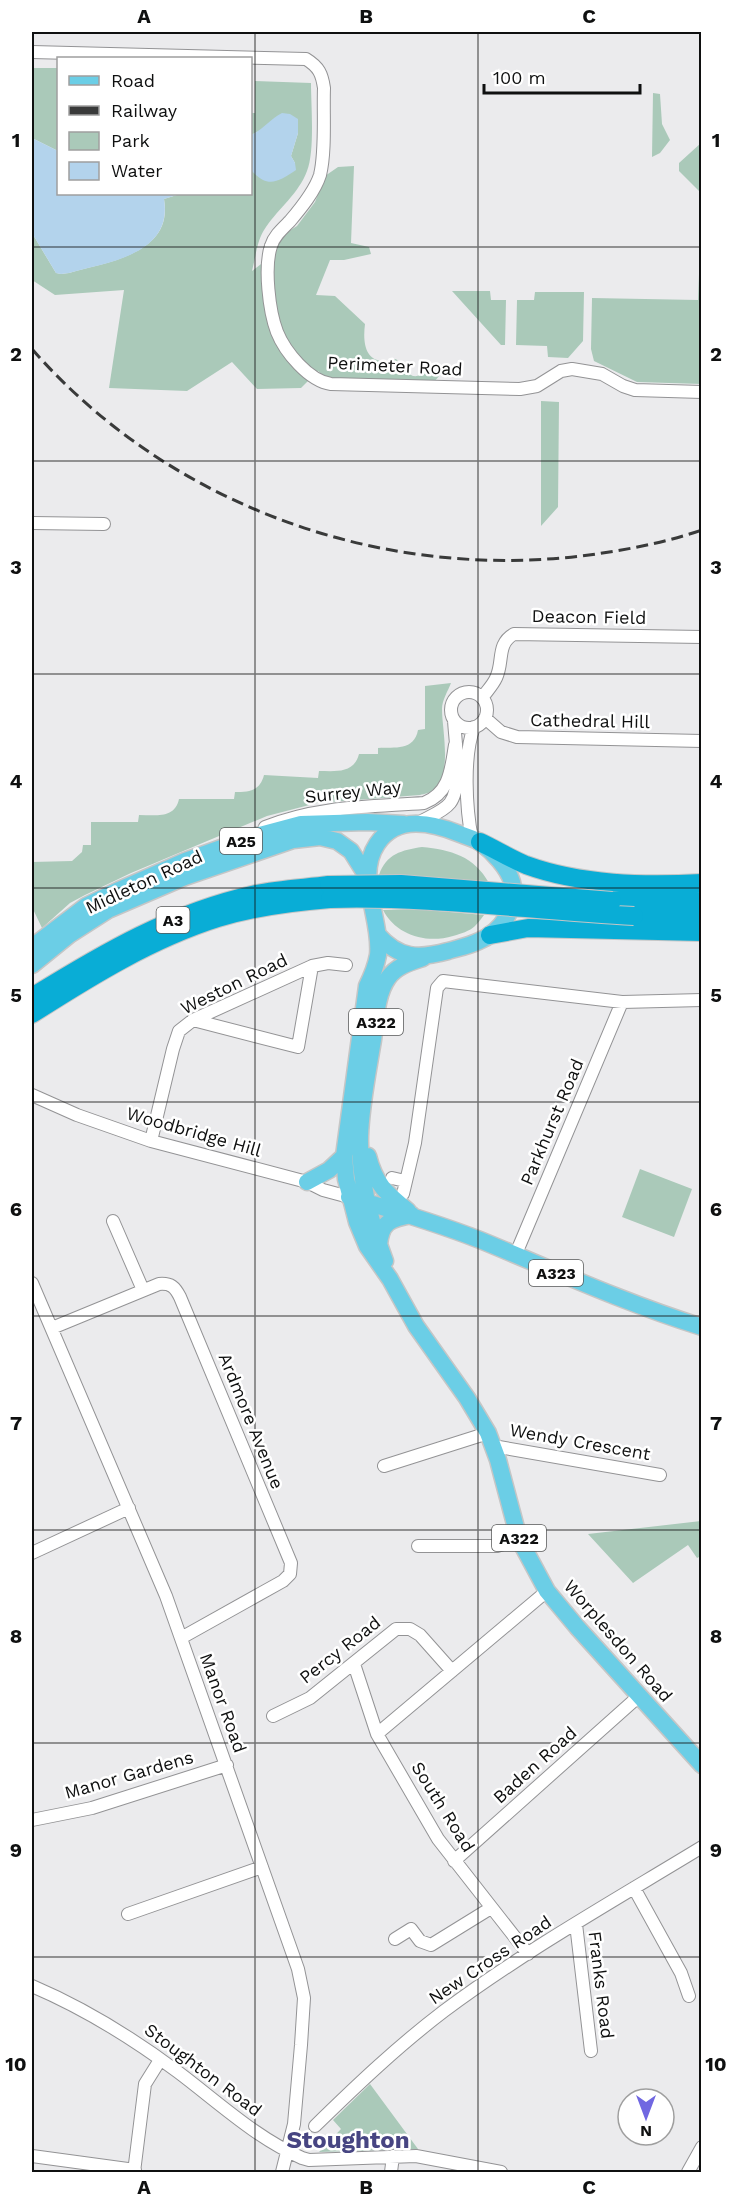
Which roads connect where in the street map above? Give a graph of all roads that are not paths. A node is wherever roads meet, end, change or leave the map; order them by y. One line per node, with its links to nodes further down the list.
1 (32, 52): 2 (street, Perimeter Road)
2 (228, 57)
3 (252, 58): 4 (street, Perimeter Road)
4 (702, 392)
5 (32, 523): 6 (street)
6 (104, 525)
7 (702, 637): 8 (street, Deacon Field)
8 (482, 698): 9 (street); 10 (street)
9 (485, 718): 11 (street); 12 (street, Cathedral Hill)
10 (454, 720): 11 (street); 13 (street, Surrey Way)
11 (474, 727): 15 (street)
12 (702, 741)
13 (455, 745): 14 (street, Surrey Way); 16 (street, Surrey Way)
14 (413, 823): 15 (main road); 16 (main road, Midleton Road / A25); 18 (main road)
15 (476, 840): 19 (highway); 25 (main road)
16 (222, 847): 26 (main road, Midleton Road / A25)
17 (270, 849): 18 (main road, Midleton Road / A25); 28 (main road, Midleton Road / A25); 31 (main road)
18 (368, 878): 24 (main road)
19 (702, 884)
20 (330, 892): 21 (highway, A3, bridge); 22 (highway, A3, bridge); 32 (highway, A3); 35 (highway, A3)
21 (702, 901)
22 (702, 915)
23 (702, 932): 25 (highway)
24 (378, 935): 27 (main road); 31 (main road, Worplesdon Road)
25 (490, 935): 27 (main road)
26 (32, 947)
27 (428, 956): 38 (main road, Worplesdon Road / A322)
28 (32, 964)
29 (346, 965): 30 (street, Weston Road)
30 (312, 966): 36 (street, Weston Road); 36 (street)
31 (367, 986): 40 (main road, Worplesdon Road)
32 (32, 997)
33 (702, 1000): 34 (street)
34 (622, 1002): 41 (street); 48 (street, Parkhurst Road)
35 (32, 1014)
36 (193, 1020): 39 (street, Weston Road)
37 (32, 1095): 39 (street, Woodbridge Hill)
38 (362, 1114): 44 (main road, Worplesdon Road); 45 (main road)
39 (151, 1141): 42 (street, Woodbridge Hill)
40 (344, 1156): 42 (main road); 43 (main road, Worplesdon Road)
41 (392, 1178)
42 (307, 1182): 43 (street, Woodbridge Hill)
43 (349, 1197): 44 (main road); 49 (main road, Worplesdon Road)
44 (367, 1202): 45 (main road); 47 (main road, Worplesdon Road)
45 (412, 1215): 47 (main road); 48 (main road, A323)
46 (113, 1221): 51 (street)
47 (379, 1245): 49 (main road, Worplesdon Road)
48 (515, 1256): 52 (main road, A323)
49 (390, 1279): 54 (main road, Worplesdon Road / A322)
50 (32, 1283): 53 (street, Manor Road)
51 (143, 1290): 53 (street, Ardmore Avenue); 62 (street, Ardmore Avenue)
52 (702, 1327)
53 (52, 1328): 57 (street, Manor Road)
54 (490, 1439): 55 (street); 56 (street, Wendy Crescent); 58 (main road, Worplesdon Road / A322)
55 (384, 1467)
56 (660, 1475)
57 (129, 1508): 60 (street); 62 (street, Manor Road)
58 (519, 1539): 59 (street); 61 (main road, Worplesdon Road / A322)
59 (418, 1546)
60 (32, 1553)
61 (547, 1591): 64 (street); 65 (main road, Worplesdon Road / A322)
62 (181, 1638): 68 (street, Manor Road)
63 (354, 1664): 64 (street, Percy Road); 66 (street, Percy Road); 67 (street, South Road)
64 (452, 1671): 67 (street)
65 (639, 1696): 69 (main road, Worplesdon Road / A322); 72 (street, Baden Road)
66 (273, 1716)
67 (377, 1734): 72 (street, South Road)
68 (227, 1765): 70 (street, Manor Gardens); 73 (street, Manor Road)
69 (702, 1766)
70 (34, 1816)
71 (702, 1847): 74 (street, New Cross Road)
72 (454, 1861): 75 (street, South Road)
73 (262, 1867): 76 (street); 86 (street, Manor Road)
74 (634, 1888): 77 (street, New Cross Road); 81 (street)
75 (491, 1908): 78 (street); 79 (street, South Road)
76 (128, 1914)
77 (576, 1924): 79 (street, New Cross Road); 82 (street, Franks Road)
78 (395, 1939)
79 (528, 1954): 84 (street, New Cross Road)
80 (32, 1986): 83 (street, Stoughton Road)
81 (689, 1996)
82 (591, 2051)
83 (160, 2060): 86 (street, Stoughton Road); 89 (street)
84 (315, 2126)
85 (702, 2147): 93 (street)
86 (288, 2152): 88 (street, Stoughton Road); 90 (street, Manor Road)
87 (32, 2156): 89 (street)
88 (393, 2156): 91 (street); 92 (street, Stoughton Road)
89 (134, 2171)
90 (282, 2172)
91 (391, 2172)
92 (501, 2172)
93 (688, 2172)

